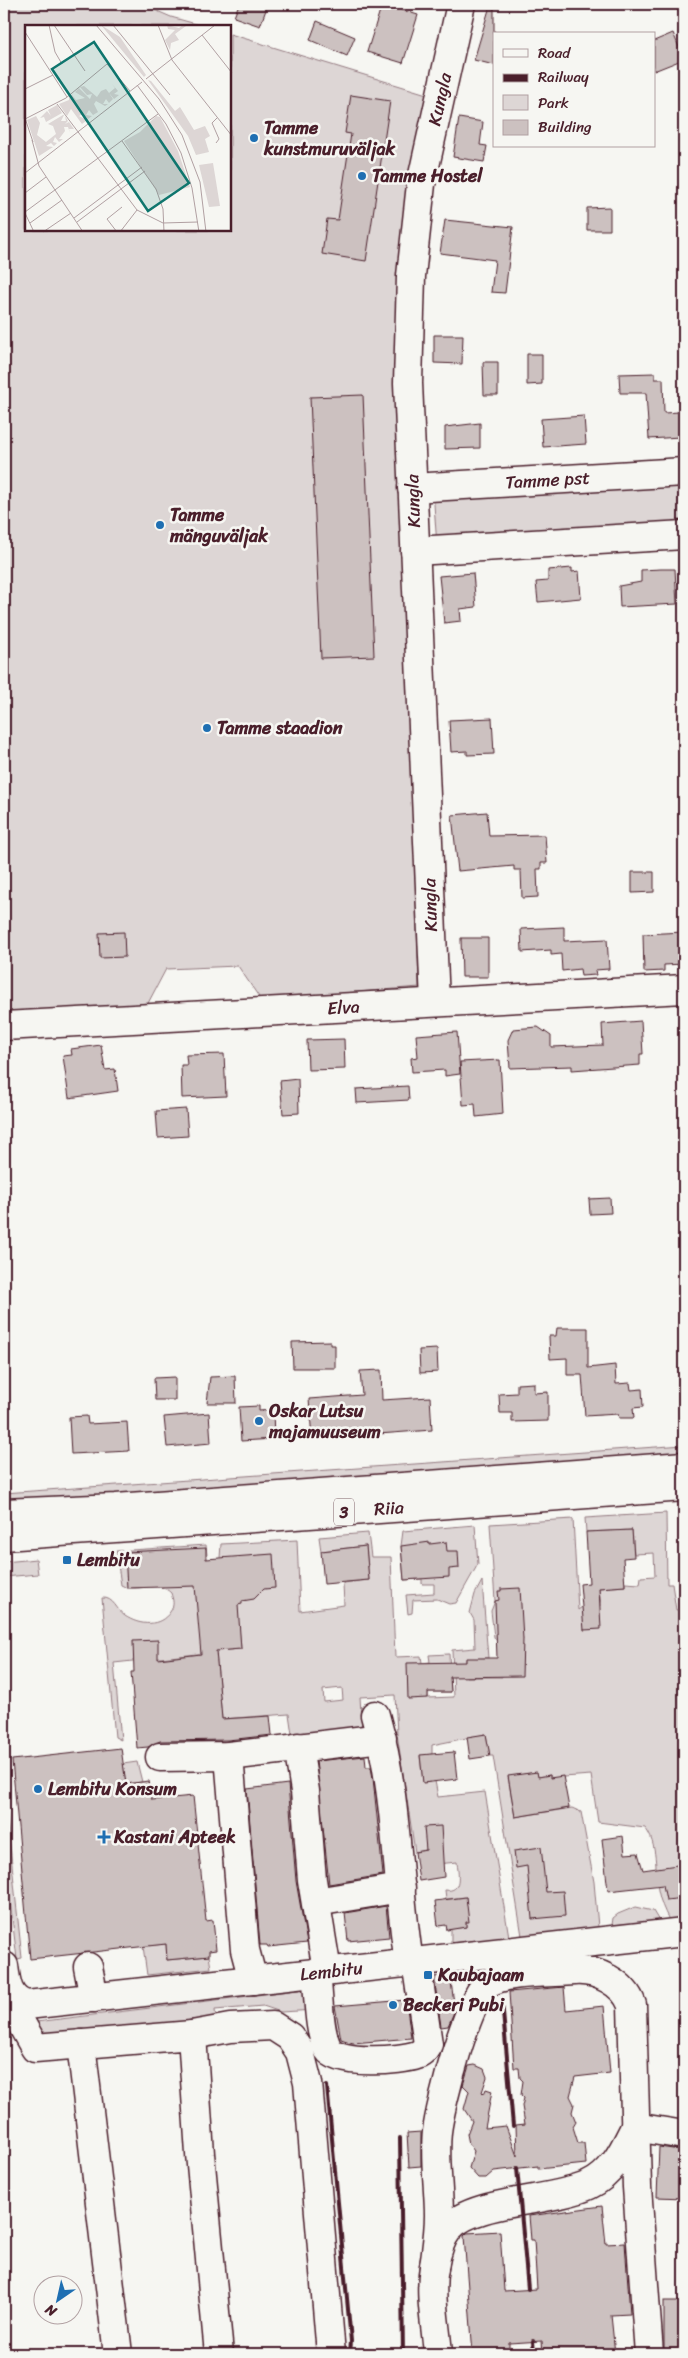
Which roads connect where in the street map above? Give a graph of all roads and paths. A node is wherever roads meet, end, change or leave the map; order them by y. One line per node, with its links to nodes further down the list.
1 (461, 4): 3 (main road, Kungla)
2 (684, 472): 3 (main road, Tamme pst)
3 (412, 488): 5 (main road, Kungla)
4 (684, 535): 5 (main road)
5 (415, 551): 7 (main road, Kungla)
6 (684, 989): 7 (main road, Elva)
7 (434, 1002): 8 (main road, Elva)
8 (4, 1026)
9 (684, 1466): 11 (main road, Riia / 3)
10 (684, 1487): 12 (main road, Riia / 3)
11 (4, 1513)
12 (4, 1536)
13 (298, 1748): 14 (main road); 16 (main road); 17 (main road)
14 (229, 1756): 15 (main road); 23 (main road)
15 (160, 1757)
16 (401, 1888): 17 (main road); 19 (main road)
17 (316, 1902): 22 (main road)
18 (684, 1932): 19 (main road, Lembitu)
19 (413, 1962): 22 (main road, Lembitu); 22 (main road)
20 (4, 1966): 25 (main road)
21 (88, 1967): 24 (main road)
22 (322, 1972): 23 (main road, Lembitu)
23 (253, 1980): 24 (main road, Lembitu)
24 (94, 1998): 25 (main road, Lembitu)
25 (17, 2001): 27 (main road)
26 (192, 2035): 27 (main road); 34 (main road); 35 (main road)
27 (81, 2044): 33 (main road)
28 (635, 2127): 29 (main road); 30 (main road); 31 (main road); 32 (main road)
29 (684, 2135)
30 (590, 2185): 31 (main road); 32 (main road)
31 (639, 2223): 37 (main road)
32 (434, 2268): 36 (main road)
33 (118, 2354)
34 (219, 2354)
35 (331, 2354)
36 (438, 2354)
37 (649, 2354)

